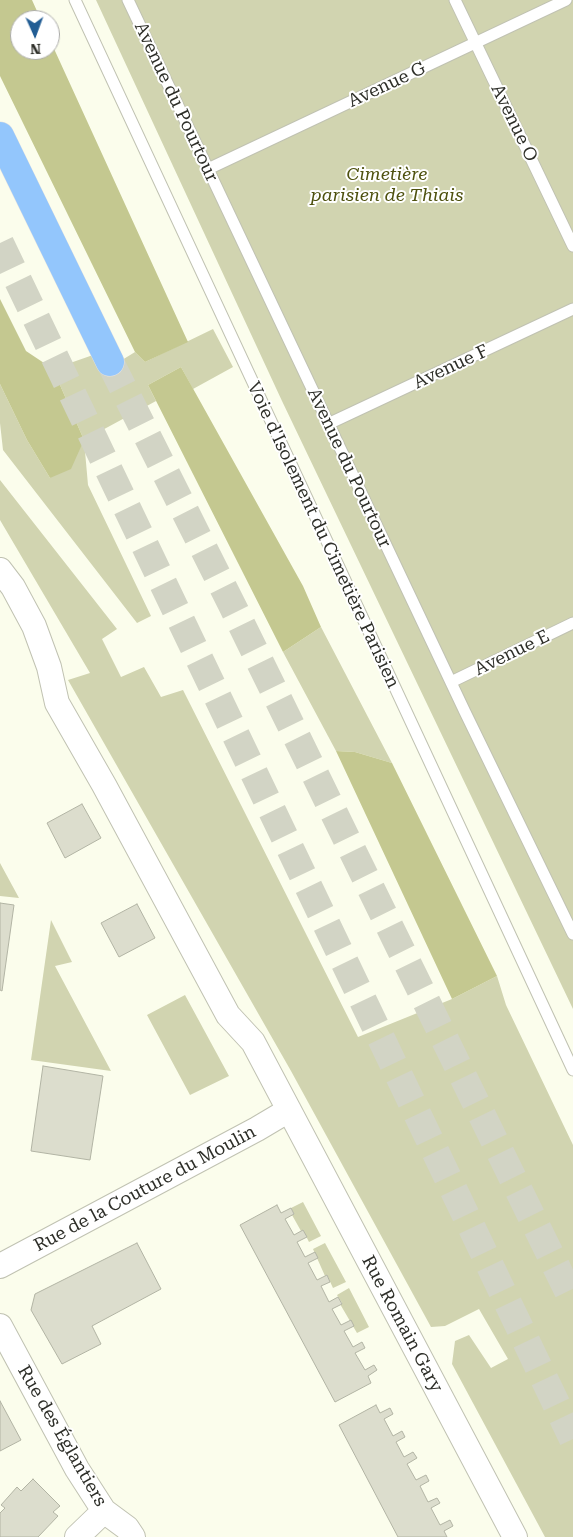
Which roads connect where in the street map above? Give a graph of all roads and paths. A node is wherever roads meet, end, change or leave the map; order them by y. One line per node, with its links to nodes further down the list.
1 (74, 0): 16 (lane, Voie d'Isolement du Cimetière Parisien)
2 (128, 0): 7 (lane, Avenue du Pourtour)
3 (455, 0): 5 (lane, Avenue O)
4 (566, 0): 5 (lane, Avenue G)
5 (476, 43): 7 (lane, Avenue G); 8 (lane, Avenue O)
6 (0, 136): 10 (highway)
7 (208, 169): 11 (lane, Avenue du Pourtour)
8 (573, 246)
9 (573, 309): 11 (lane, Avenue F)
10 (110, 362)
11 (328, 424): 14 (lane, Avenue du Pourtour)
12 (0, 570): 17 (street, Rue Romain Gary)
13 (573, 623): 14 (lane, Avenue E)
14 (451, 682): 15 (lane, Avenue du Pourtour)
15 (573, 934)
16 (573, 1070)
17 (289, 1110): 18 (street, Rue de la Couture du Moulin); 23 (street, Rue Romain Gary)
18 (0, 1266)
19 (0, 1326): 20 (street, Rue des Églantiers)
20 (104, 1511): 21 (street); 22 (street, Rue des Églantiers)
21 (76, 1537)
22 (133, 1537)
23 (515, 1537)

